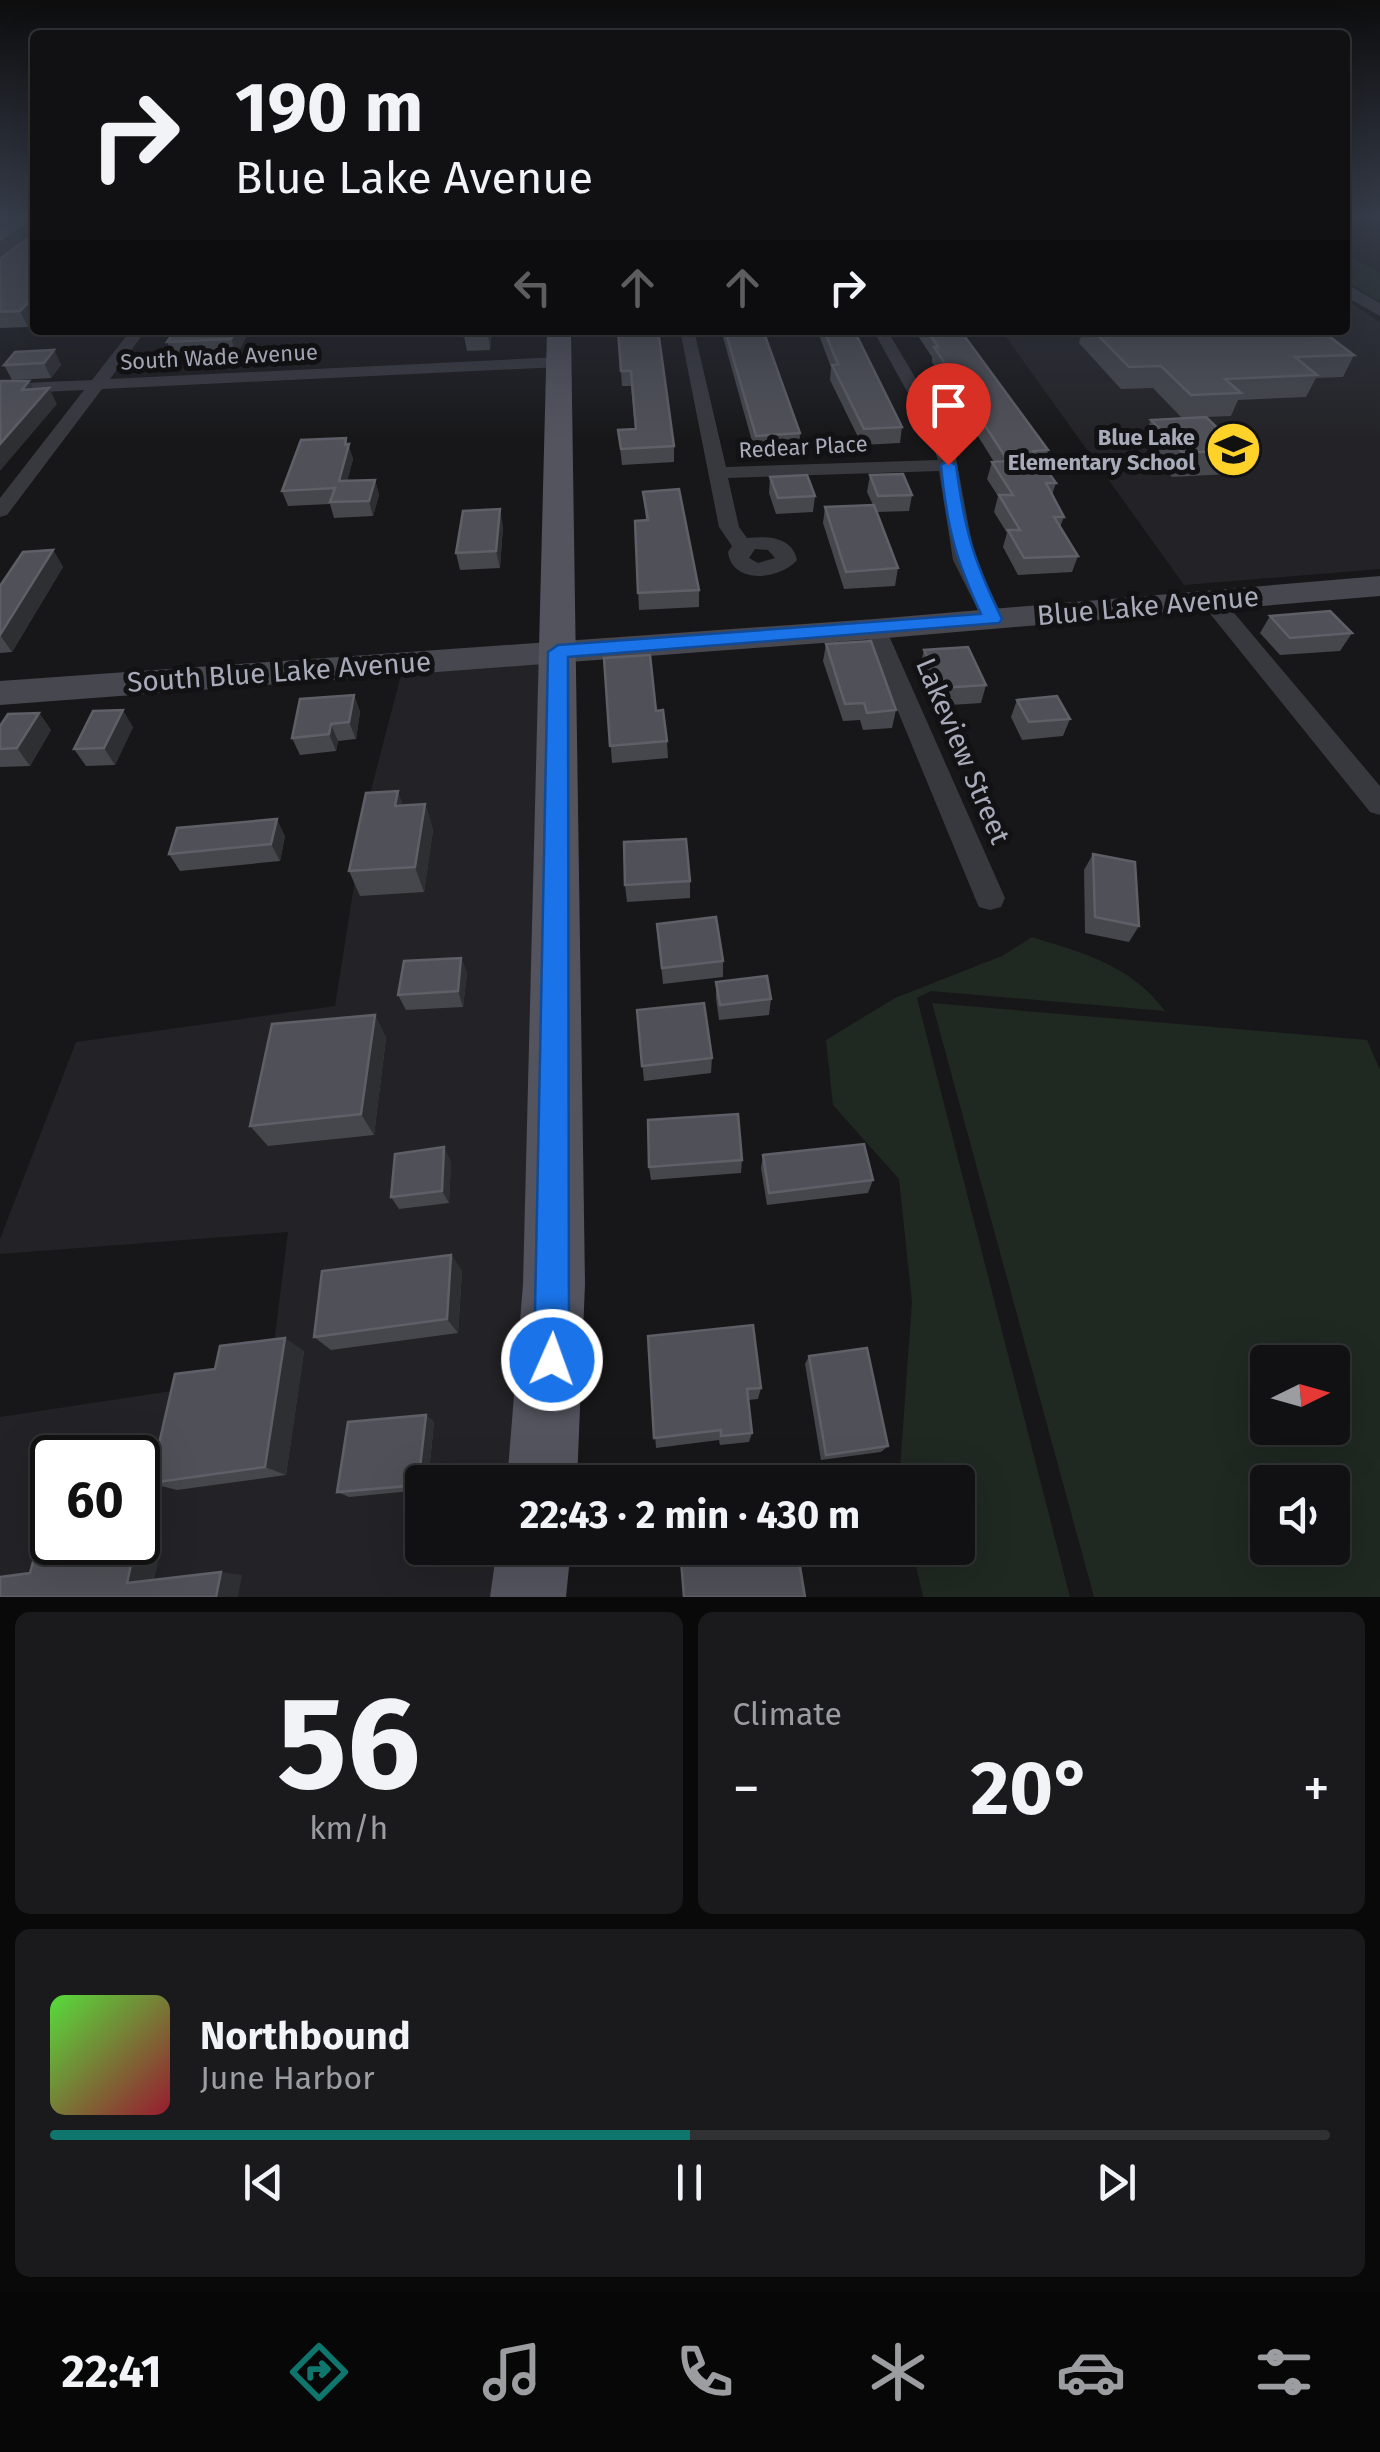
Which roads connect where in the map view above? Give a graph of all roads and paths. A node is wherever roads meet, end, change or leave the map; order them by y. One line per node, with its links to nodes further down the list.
1 (1350, 292): 2 (street)
2 (1380, 311)
3 (134, 335): 8 (street)
4 (559, 335): 7 (main road)
5 (688, 335): 11 (street)
6 (883, 335): 10 (street)
7 (559, 362): 8 (street, South Wade Avenue); 18 (main road)
8 (96, 386): 9 (street, South Wade Avenue); 12 (street)
9 (0, 390)
10 (948, 465): 11 (street, Redear Place); 16 (street)
11 (720, 473): 13 (street)
12 (0, 512)
13 (743, 547)
14 (1380, 586): 15 (main road, Blue Lake Avenue)
15 (1211, 600): 16 (main road, Blue Lake Avenue); 20 (street)
16 (993, 619): 17 (main road, Blue Lake Avenue)
17 (876, 629): 18 (main road, Blue Lake Avenue); 21 (street, Lakeview Street)
18 (558, 652): 19 (main road, South Blue Lake Avenue); 22 (main road)
19 (0, 692)
20 (1380, 806)
21 (990, 898)
22 (543, 1465)
23 (532, 1565): 24 (main road)
24 (528, 1597)

